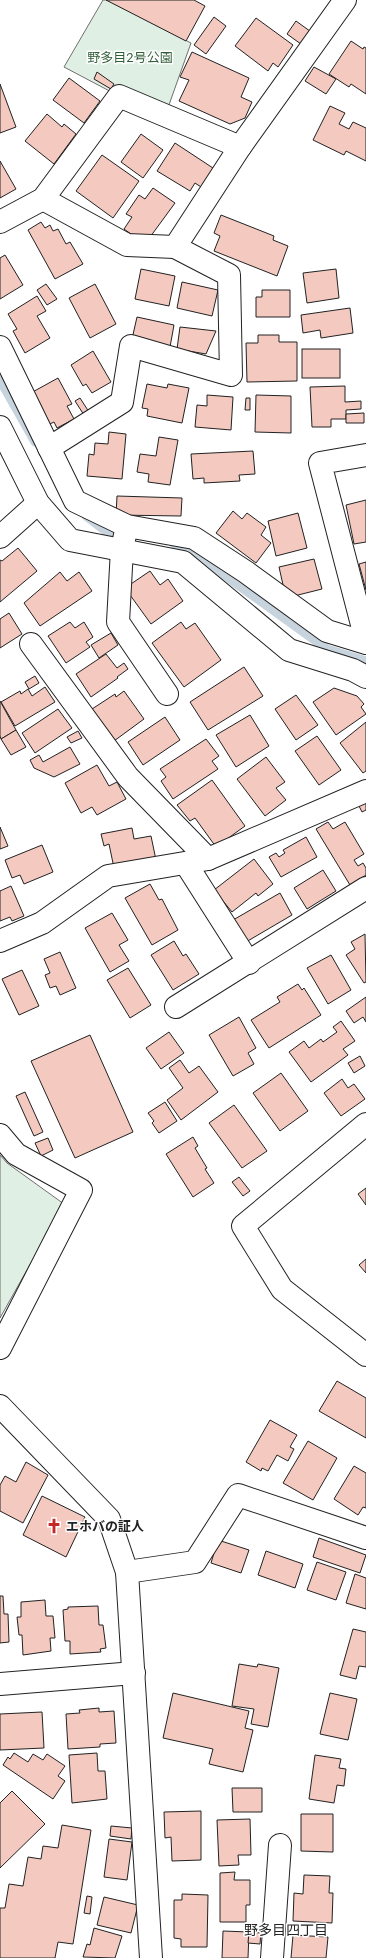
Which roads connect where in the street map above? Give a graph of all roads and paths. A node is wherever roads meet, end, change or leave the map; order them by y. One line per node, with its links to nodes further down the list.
1 (345, 0): 2 (street)
2 (240, 147): 3 (street); 5 (street)
3 (43, 199): 4 (street); 5 (street)
4 (0, 222)
5 (175, 247): 8 (street)
6 (0, 348): 8 (street)
7 (0, 427): 10 (street)
8 (49, 448): 11 (street)
9 (366, 455): 14 (street)
10 (38, 503): 12 (street); 13 (street)
11 (127, 526): 13 (street); 15 (street)
12 (0, 537)
13 (122, 549): 17 (street); 18 (street)
14 (366, 640)
15 (366, 643)
16 (31, 644): 20 (street)
17 (366, 677)
18 (167, 694)
19 (366, 790): 20 (street)
20 (208, 859): 21 (street)
21 (186, 864): 23 (street); 24 (street)
22 (366, 888): 24 (street)
23 (0, 941)
24 (249, 963): 25 (street)
25 (176, 1007)
26 (366, 1124): 29 (street)
27 (0, 1135): 28 (street)
28 (0, 1348)
29 (366, 1355)
30 (0, 1406): 32 (street)
31 (366, 1538): 32 (street)
32 (127, 1572): 33 (street)
33 (134, 1673): 34 (street); 36 (street)
34 (0, 1684)
35 (280, 1845): 37 (street)
36 (151, 1958)
37 (272, 1958)

